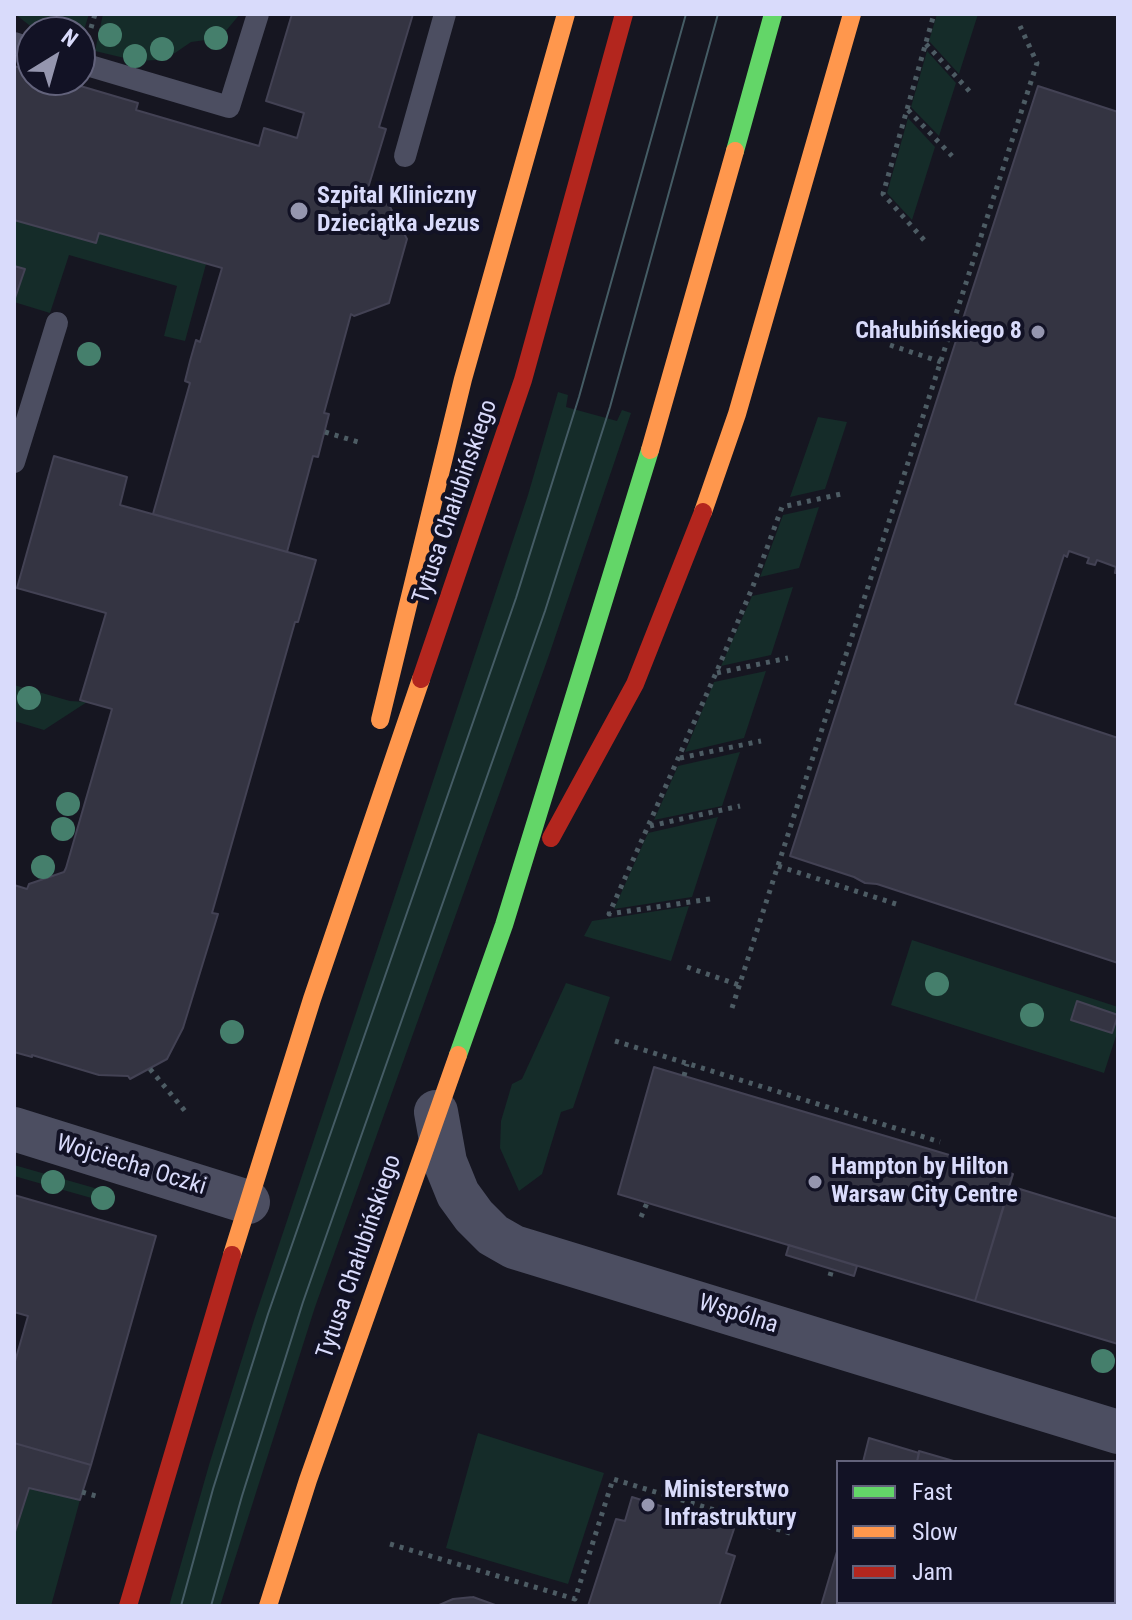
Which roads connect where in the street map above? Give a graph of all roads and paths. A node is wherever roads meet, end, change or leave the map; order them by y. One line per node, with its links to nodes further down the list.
1 (258, 14): 10 (lane)
2 (445, 14): 13 (lane)
3 (566, 14): 25 (main road, Tytusa Chałubińskiego)
4 (624, 14): 37 (main road, Tytusa Chałubińskiego)
5 (773, 14): 34 (main road, Tytusa Chałubińskiego)
6 (852, 14): 34 (main road, Tytusa Chałubińskiego)
7 (934, 14): 9 (path)
8 (1020, 26): 18 (path)
9 (926, 43): 11 (path); 12 (path)
10 (96, 68)
11 (972, 94)
12 (907, 109): 14 (path); 15 (path)
13 (405, 156)
14 (952, 156)
15 (924, 240)
16 (57, 323): 21 (lane)
17 (890, 345): 18 (path)
18 (941, 362): 31 (path)
19 (325, 432): 20 (path)
20 (358, 442)
21 (14, 462)
22 (841, 494): 24 (path)
23 (788, 658): 24 (path)
24 (716, 673): 27 (path)
25 (376, 735)
26 (761, 741): 27 (path)
27 (679, 758): 30 (path)
28 (361, 797): 37 (main road, Tytusa Chałubińskiego)
29 (740, 806): 30 (path)
30 (649, 826): 32 (path)
31 (778, 866): 33 (path); 36 (path)
32 (710, 899)
33 (896, 904)
34 (504, 925): 44 (main road, Tytusa Chałubińskiego)
35 (687, 967): 36 (path)
36 (739, 985): 38 (path)
37 (312, 999): 47 (main road, Tytusa Chałubińskiego)
38 (732, 1008)
39 (615, 1041): 40 (path)
40 (687, 1064): 42 (path); 46 (path)
41 (150, 1069): 43 (path)
42 (684, 1076)
43 (185, 1111)
44 (436, 1112): 50 (street, Wspólna); 56 (main road, Tytusa Chałubińskiego)
45 (14, 1129): 47 (street, Wojciecha Oczki)
46 (940, 1142)
47 (248, 1202): 55 (main road, Tytusa Chałubińskiego)
48 (647, 1203): 49 (path)
49 (641, 1217)
50 (1118, 1432)
51 (82, 1492): 52 (path)
52 (96, 1496)
53 (793, 1534): 54 (path)
54 (390, 1544)
55 (128, 1606)
56 (268, 1606)

